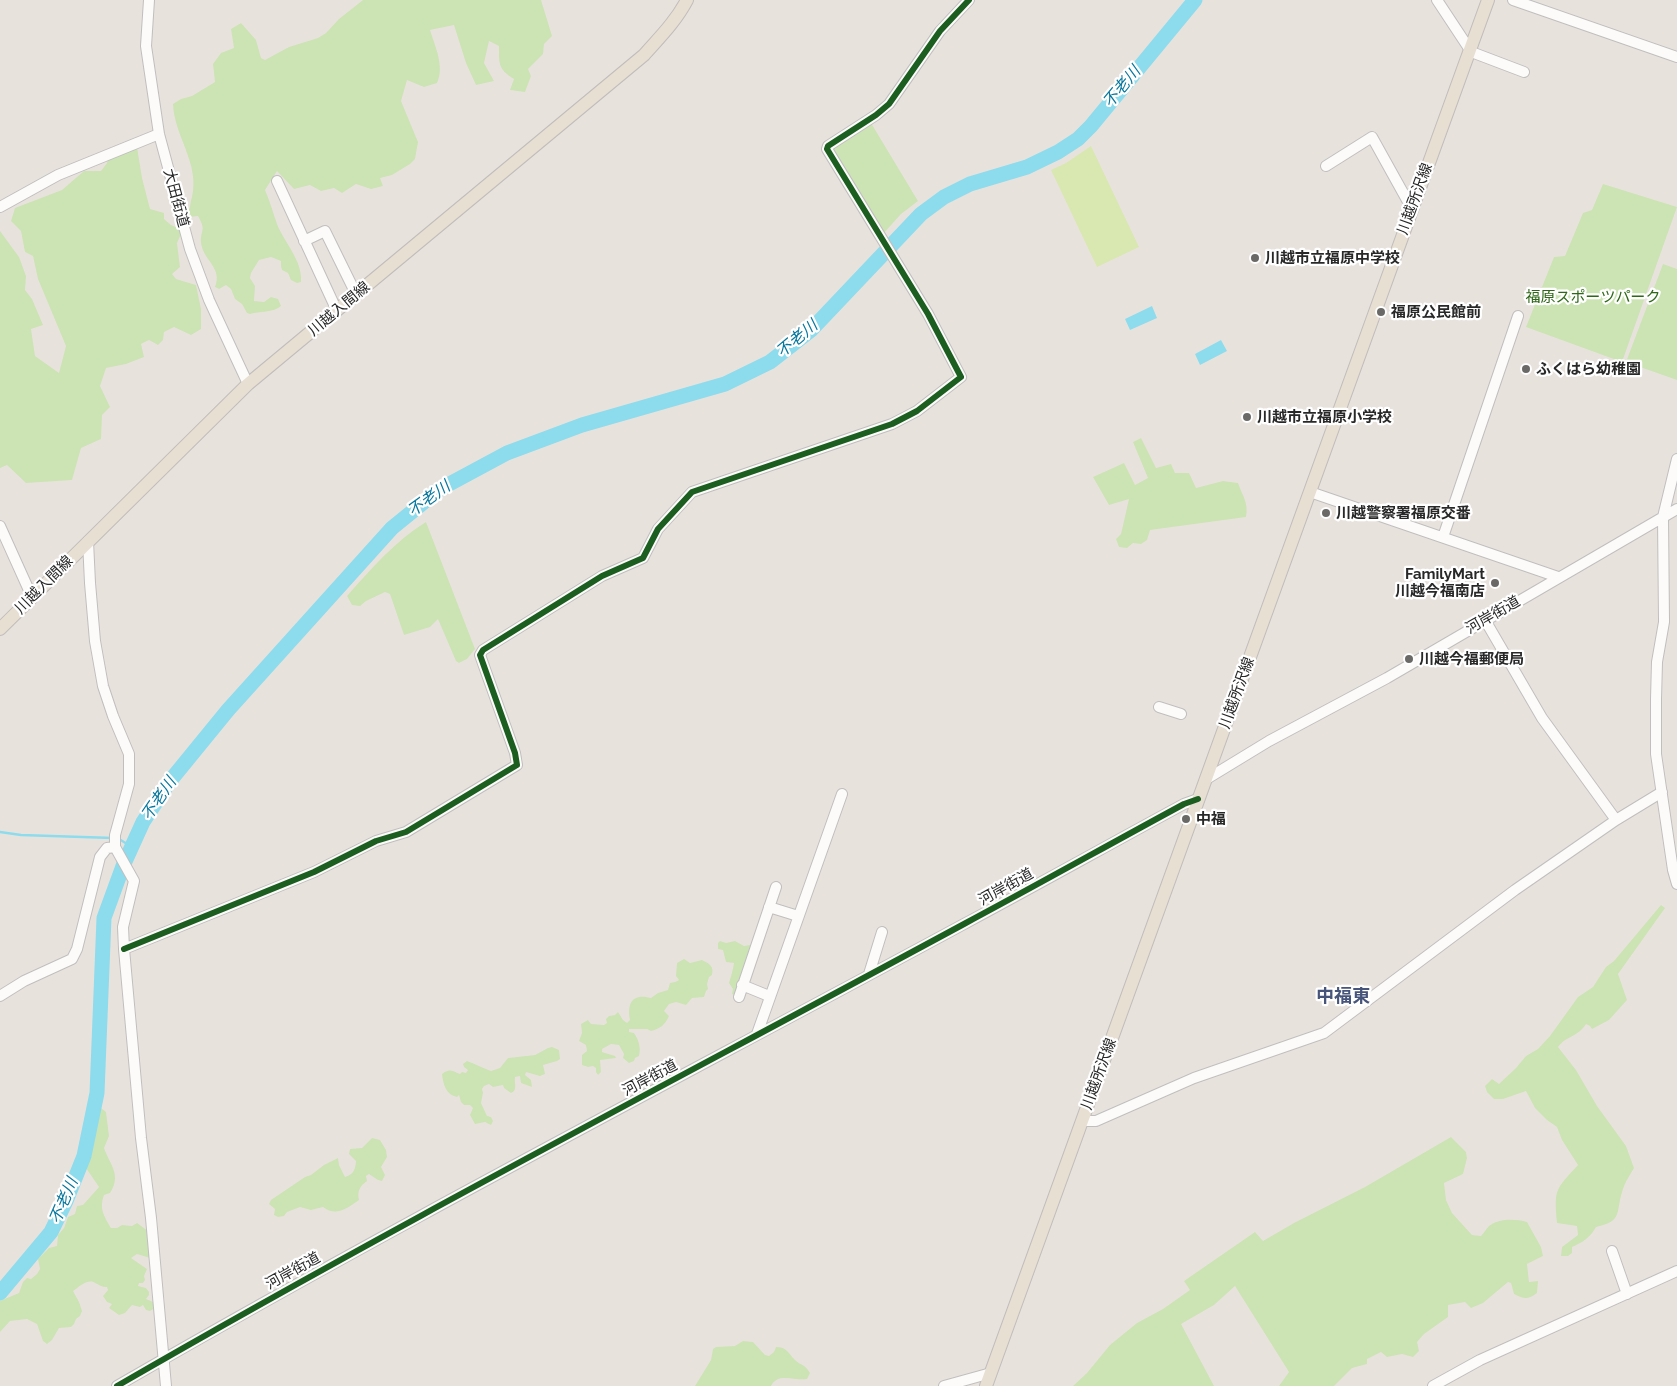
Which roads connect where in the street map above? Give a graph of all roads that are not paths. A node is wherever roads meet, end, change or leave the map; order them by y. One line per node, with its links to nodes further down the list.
1 (149, 0): 10 (street, 大田街道)
2 (687, 0): 16 (main road, 川越入間線)
3 (969, 0): 45 (street)
4 (1437, 0): 7 (street)
5 (1488, 0): 7 (main road, 川越所沢線)
6 (1512, 0): 8 (street)
7 (1470, 50): 9 (street); 13 (main road, 川越所沢線)
8 (1677, 57)
9 (1524, 72)
10 (159, 134): 14 (street); 19 (street, 大田街道)
11 (1326, 166): 13 (street)
12 (277, 180): 15 (street)
13 (1414, 204): 21 (main road, 川越所沢線)
14 (0, 207)
15 (304, 241): 16 (street); 17 (street)
16 (356, 294): 17 (main road, 川越入間線)
17 (337, 311): 19 (main road, 川越入間線)
18 (1518, 316): 25 (street)
19 (248, 384): 26 (main road, 川越入間線)
20 (1677, 459): 23 (street)
21 (1310, 492): 25 (street); 33 (main road, 川越所沢線)
22 (1677, 509): 23 (street, 河岸街道)
23 (1663, 517): 27 (street, 河岸街道); 34 (street)
24 (0, 526): 28 (street)
25 (1442, 537): 27 (street)
26 (88, 541): 28 (main road, 川越入間線); 38 (street)
27 (1558, 577): 29 (street, 河岸街道)
28 (32, 597): 30 (main road, 川越入間線)
29 (1485, 620): 33 (street, 河岸街道); 37 (street)
30 (1, 626)
31 (1159, 707): 32 (street)
32 (1181, 714)
33 (1205, 780): 36 (main road, 川越所沢線)
34 (1662, 792): 37 (street); 39 (street)
35 (842, 794): 43 (street)
36 (1198, 799): 46 (street, 河岸街道); 52 (main road, 川越所沢線)
37 (1616, 820): 52 (street)
38 (115, 847): 45 (street); 48 (street)
39 (1675, 869): 40 (street)
40 (1677, 884)
41 (776, 887): 42 (street)
42 (769, 907): 43 (street); 47 (street)
43 (798, 916): 49 (street)
44 (882, 932): 46 (street)
45 (124, 948): 56 (street)
46 (869, 974): 51 (street, 河岸街道)
47 (742, 986): 49 (street); 50 (street)
48 (0, 996)
49 (770, 996): 51 (street)
50 (739, 997)
51 (757, 1034): 56 (street, 河岸街道)
52 (1082, 1121): 57 (main road, 川越所沢線)
53 (1612, 1251): 55 (street)
54 (1677, 1271): 55 (street)
55 (1627, 1294): 62 (street)
56 (163, 1359): 58 (street, 河岸街道); 59 (street)
57 (991, 1373): 60 (street); 61 (main road, 川越所沢線)
58 (117, 1386)
59 (166, 1386)
60 (944, 1386)
61 (986, 1386)
62 (1433, 1386)

